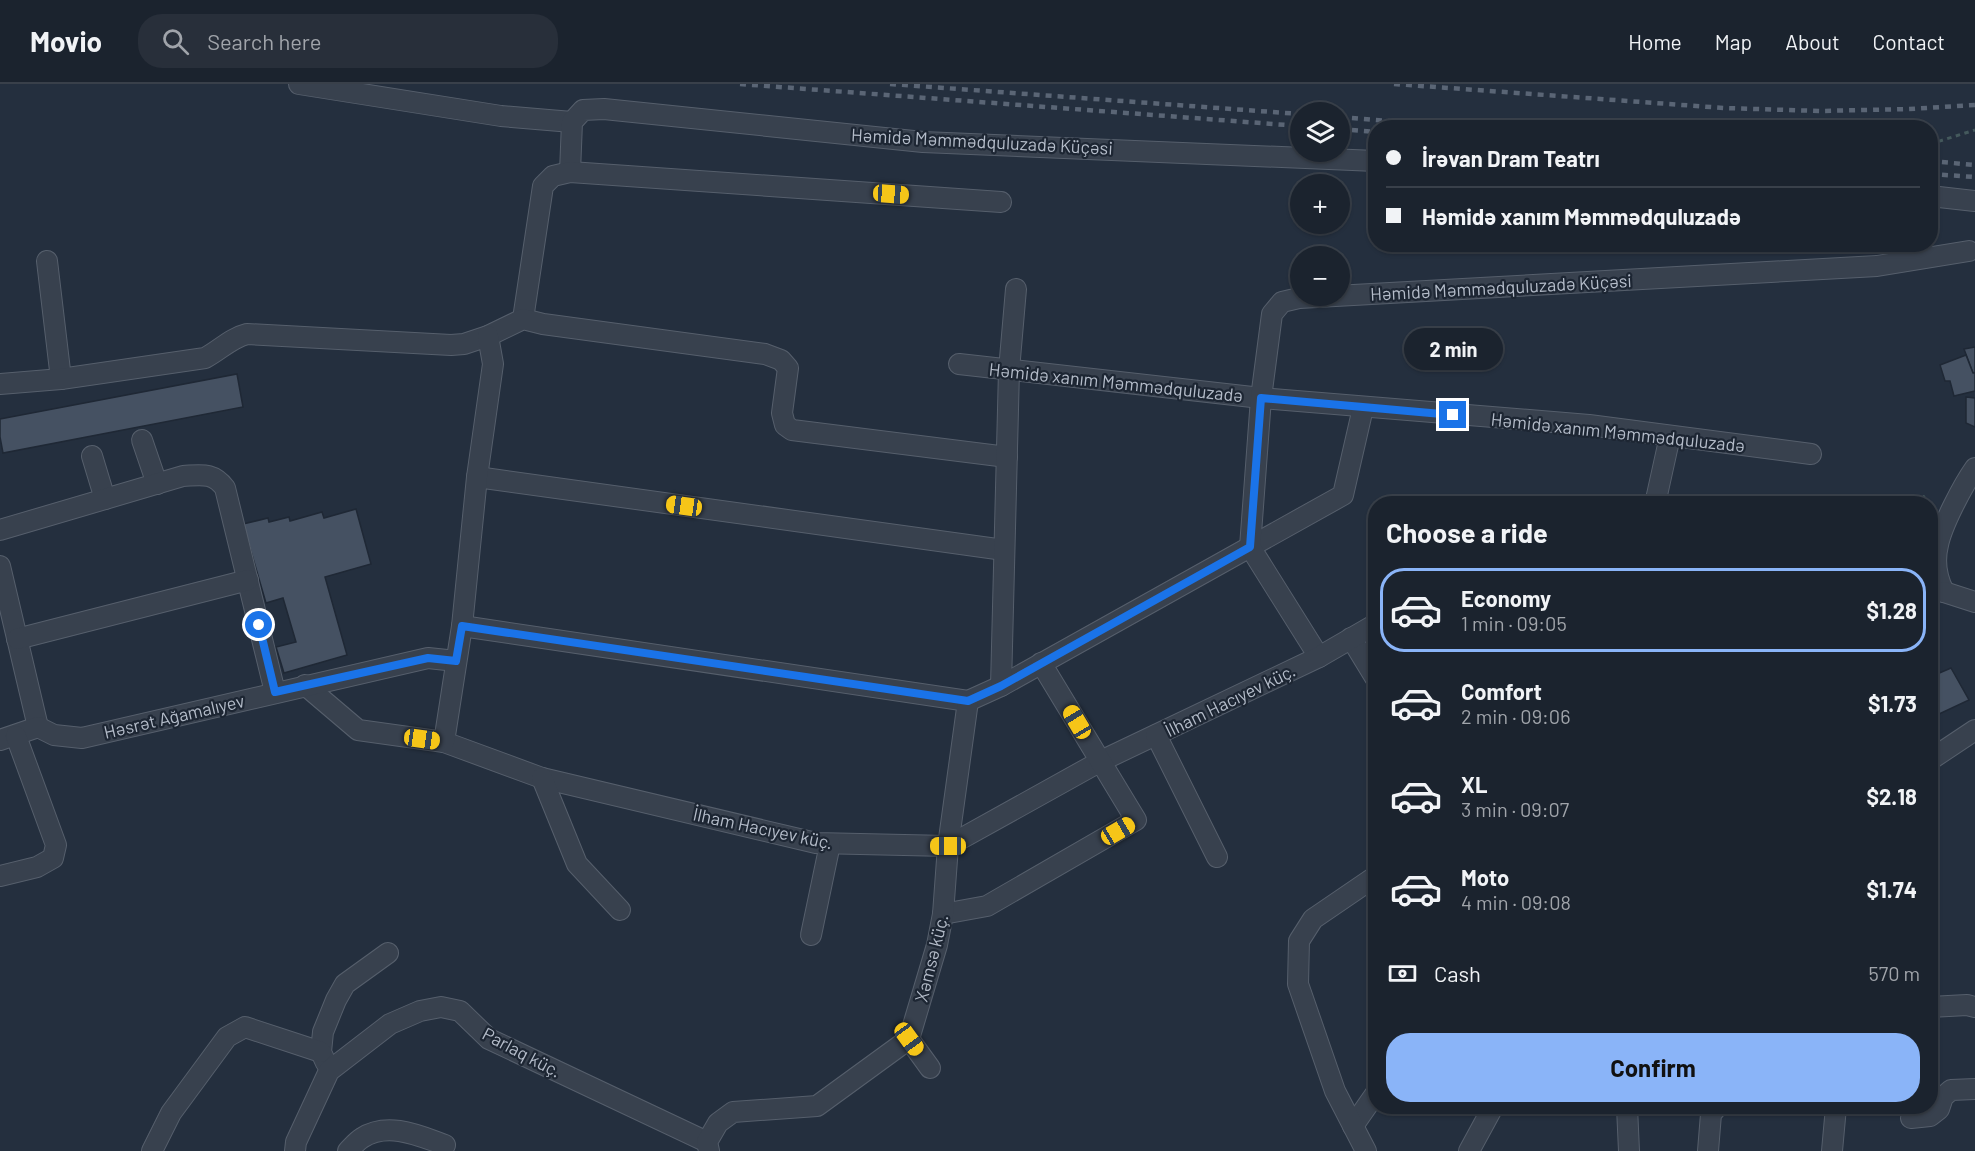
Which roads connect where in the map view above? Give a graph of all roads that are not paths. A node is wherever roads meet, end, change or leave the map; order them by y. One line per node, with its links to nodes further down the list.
1 (299, 84): 2 (street)
2 (572, 122): 3 (street, Həmidə Məmmədquluzadə Küçəsi); 4 (street)
3 (1368, 161)
4 (570, 172): 7 (street); 11 (street)
5 (1938, 197): 6 (street)
6 (1975, 201)
7 (1001, 202)
8 (1969, 250): 17 (street, Həmidə Məmmədquluzadə Küçəsi)
9 (47, 261): 15 (street)
10 (1016, 289): 14 (street)
11 (523, 319): 12 (street); 23 (street)
12 (488, 336): 15 (street); 25 (street)
13 (959, 364): 14 (street, Həmidə xanım Məmmədquluzadə)
14 (1009, 370): 17 (street, Həmidə xanım Məmmədquluzadə); 23 (street)
15 (61, 380): 16 (street)
16 (0, 384)
17 (1261, 398): 18 (street, Həmidə xanım Məmmədquluzadə); 31 (street, Həmidə Məmmədquluzadə Küçəsi)
18 (1363, 408): 19 (street, Həmidə xanım Məmmədquluzadə); 31 (street)
19 (1670, 436): 21 (street, Həmidə xanım Məmmədquluzadə); 27 (street)
20 (142, 441): 26 (street)
21 (1811, 454)
22 (92, 456): 28 (street)
23 (1007, 457): 32 (street)
24 (1975, 468): 30 (street)
25 (477, 477): 32 (street); 38 (street)
26 (157, 484): 28 (street); 35 (street)
27 (1657, 496)
28 (105, 499): 29 (street)
29 (0, 530)
30 (1938, 544)
31 (1250, 547): 42 (street); 44 (street)
32 (1004, 550): 47 (street)
33 (0, 566): 34 (street)
34 (0, 571): 41 (street)
35 (248, 580): 41 (street); 48 (street)
36 (1938, 594): 37 (street)
37 (1975, 602)
38 (462, 626): 43 (street); 49 (street)
39 (1368, 628): 40 (street, İlham Hacıyev küç.)
40 (1351, 638): 42 (street, İlham Hacıyev küç.); 45 (street)
41 (17, 639): 50 (street)
42 (1319, 657): 52 (street, İlham Hacıyev küç.)
43 (456, 661): 46 (street, Həsrət Ağamalıyev); 54 (street)
44 (1041, 663): 47 (street); 56 (street)
45 (1368, 666)
46 (305, 685): 48 (street, Həsrət Ağamalıyev); 54 (street, İlham Hacıyev küç.)
47 (1001, 686): 49 (street)
48 (275, 692): 50 (street, Həsrət Ağamalıyev)
49 (968, 701): 59 (street, Xəmsə küç.)
50 (38, 727): 53 (street)
51 (1975, 730): 55 (street)
52 (1156, 735): 56 (street, İlham Hacıyev küç.); 60 (street)
53 (8, 738): 61 (street)
54 (444, 742): 57 (street, İlham Hacıyev küç.)
55 (1938, 755)
56 (1101, 761): 59 (street, İlham Hacıyev küç.); 64 (street)
57 (542, 778): 58 (street, İlham Hacıyev küç.); 63 (street)
58 (830, 844): 59 (street, İlham Hacıyev küç.); 65 (street)
59 (948, 846): 64 (street, Xəmsə küç.)
60 (1217, 857)
61 (0, 876)
62 (1368, 881): 82 (street)
63 (620, 910)
64 (943, 914): 69 (street, Xəmsə küç.)
65 (812, 934)
66 (388, 953): 70 (street)
67 (1938, 1007): 68 (street)
68 (1975, 1007)
69 (909, 1039): 71 (street); 84 (street)
70 (321, 1052): 72 (street); 85 (street)
71 (930, 1068)
72 (329, 1071): 84 (street, Parlaq küç.); 86 (street, Parlaq küç.)
73 (1975, 1089): 75 (street)
74 (1368, 1104): 82 (street)
75 (1938, 1110)
76 (1489, 1114): 89 (street)
77 (1627, 1114): 90 (street)
78 (1711, 1114): 91 (street)
79 (1835, 1114): 92 (street)
80 (1933, 1114): 81 (street)
81 (1911, 1118)
82 (1353, 1126): 88 (street)
83 (445, 1145): 87 (street)
84 (708, 1146)
85 (152, 1151)
86 (295, 1151)
87 (348, 1151)
88 (1366, 1151)
89 (1469, 1151)
90 (1629, 1151)
91 (1708, 1151)
92 (1832, 1151)

